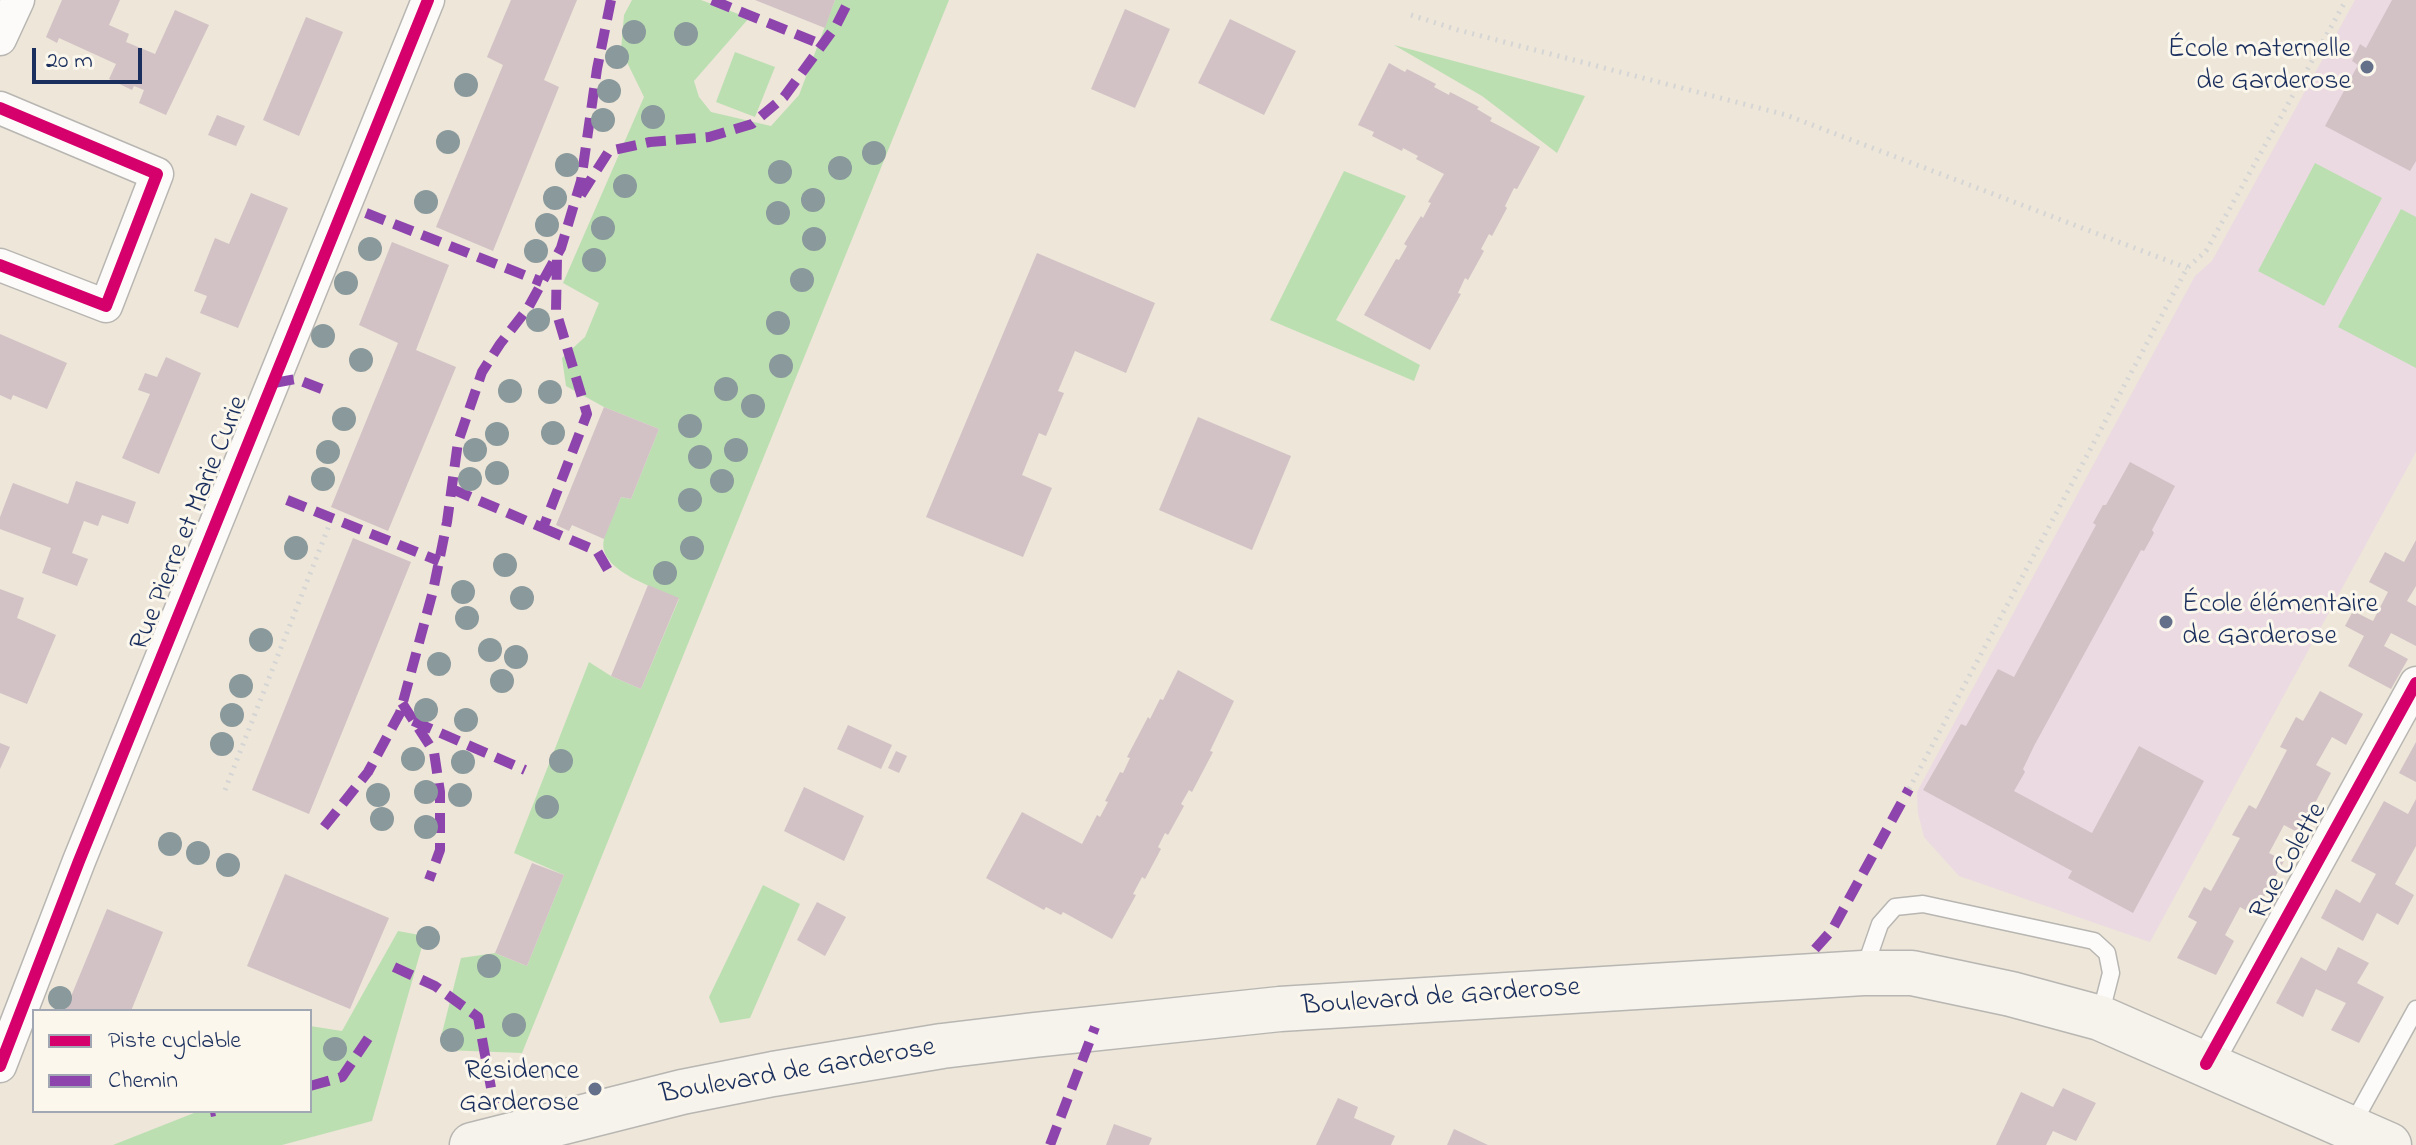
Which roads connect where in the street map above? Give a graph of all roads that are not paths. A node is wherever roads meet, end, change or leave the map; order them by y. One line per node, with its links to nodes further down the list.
1 (18, 0): 3 (street)
2 (428, 0): 11 (street, Rue Pierre et Marie Curie)
3 (0, 39)
4 (0, 108): 5 (street)
5 (0, 265)
6 (2416, 683): 10 (street, Rue Colette)
7 (1863, 973): 9 (main road, Boulevard de Garderose); 9 (lane); 13 (main road, Boulevard de Garderose)
8 (2416, 1009): 12 (lane)
9 (2100, 1018): 10 (main road, Boulevard de Garderose)
10 (2206, 1064): 12 (main road, Boulevard de Garderose)
11 (0, 1066)
12 (2370, 1136)
13 (472, 1145)

